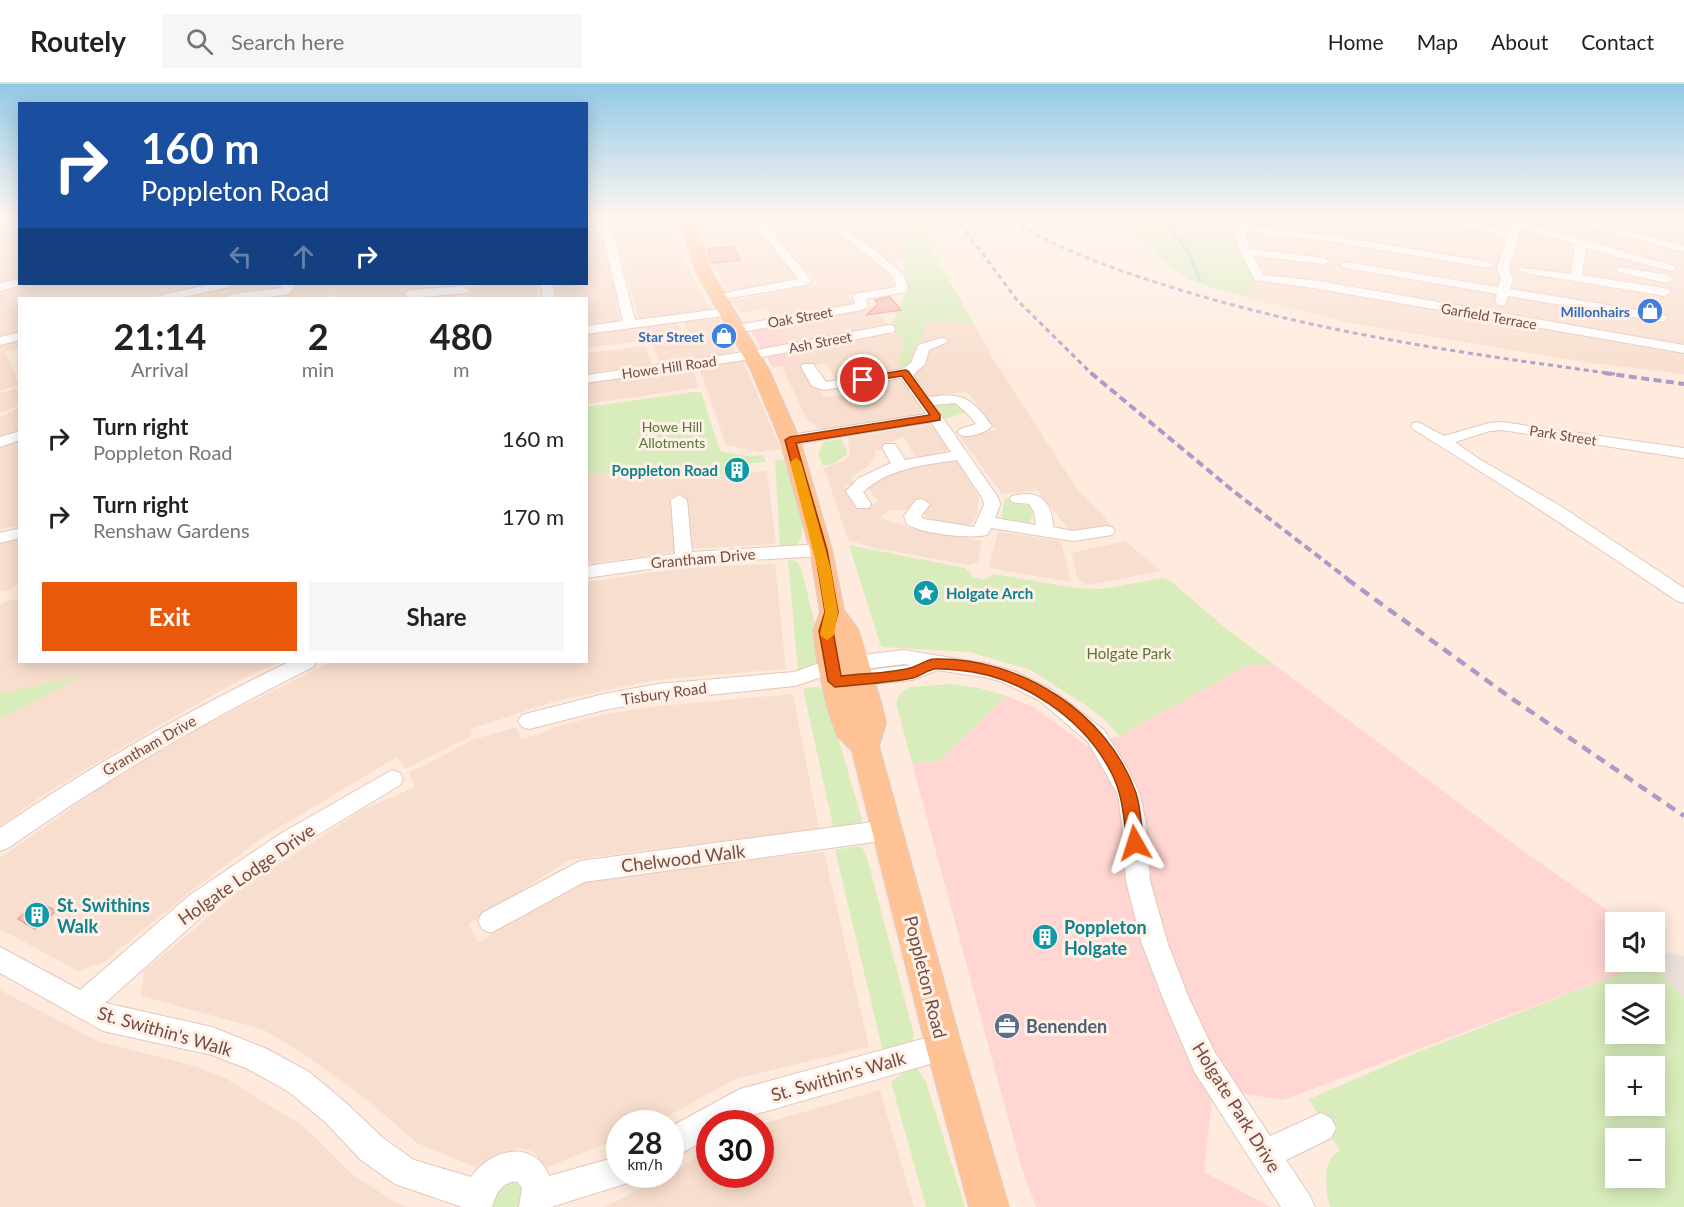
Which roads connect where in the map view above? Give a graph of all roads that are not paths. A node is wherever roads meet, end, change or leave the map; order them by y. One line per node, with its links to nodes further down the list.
1 (616, 269): 28 (street)
2 (704, 269): 24 (main road, Poppleton Road)
3 (797, 269): 24 (street)
4 (890, 269): 29 (street, Oak Street)
5 (1255, 269): 26 (street, Garfield Terrace)
6 (1372, 269): 20 (street)
7 (1503, 269): 20 (street)
8 (1577, 269): 13 (street)
9 (1642, 269): 14 (street)
10 (1671, 269): 14 (street)
11 (1524, 270): 13 (street)
12 (1622, 270): 14 (street)
13 (1576, 278): 14 (street)
14 (1667, 280): 27 (street)
15 (18, 282): 17 (street)
16 (221, 285): 22 (street)
17 (0, 287)
18 (283, 290): 23 (street)
19 (464, 291): 21 (street)
20 (1503, 292): 26 (street); 27 (street)
21 (410, 294)
22 (170, 297)
23 (238, 297)
24 (718, 298): 25 (main road, Poppleton Road)
25 (727, 312): 28 (street); 29 (main road, Poppleton Road)
26 (1503, 317): 36 (street, Garfield Terrace)
27 (1662, 318): 33 (street)
28 (630, 325): 31 (street)
29 (737, 329): 37 (main road, Poppleton Road)
30 (889, 329): 37 (street, Ash Street)
31 (588, 330)
32 (18, 336): 34 (street)
33 (1661, 336)
34 (0, 341)
35 (941, 342): 39 (street)
36 (1684, 349)
37 (751, 355): 40 (street, Howe Hill Road); 46 (main road, Poppleton Road)
38 (808, 367): 39 (street)
39 (905, 373): 41 (street)
40 (588, 379)
41 (926, 402): 42 (street); 44 (street)
42 (936, 417): 46 (street); 51 (street)
43 (1418, 426): 47 (street)
44 (965, 432)
45 (18, 436): 48 (street)
46 (790, 440): 62 (main road, Poppleton Road)
47 (1443, 441): 50 (street, Park Street); 65 (street)
48 (0, 442)
49 (890, 447): 52 (street)
50 (1684, 453)
51 (962, 455): 52 (street); 57 (street)
52 (900, 465): 55 (street)
53 (679, 500): 63 (street)
54 (1018, 500): 59 (street)
55 (864, 504)
56 (922, 504): 57 (street)
57 (983, 526): 59 (street)
58 (1107, 531): 59 (street)
59 (1044, 532)
60 (18, 534): 61 (street)
61 (0, 538)
62 (821, 550): 63 (street, Grantham Drive); 67 (main road, Poppleton Road)
63 (684, 558): 64 (street, Grantham Drive)
64 (588, 572)
65 (1684, 597)
66 (304, 663): 71 (street, Grantham Drive)
67 (845, 672): 68 (street, Tisbury Road); 70 (main road, Poppleton Road); 78 (street, Holgate Park Drive)
68 (529, 721)
69 (392, 779): 74 (street, Holgate Lodge Drive)
70 (888, 830): 72 (street, Chelwood Walk); 75 (main road, Poppleton Road)
71 (0, 841)
72 (490, 921)
73 (0, 959): 74 (street, St. Swithin's Walk)
74 (82, 1006): 80 (street, St. Swithin's Walk)
75 (944, 1047): 77 (street, St. Swithin's Walk); 82 (main road, Poppleton Road)
76 (1321, 1128): 78 (street)
77 (684, 1136)
78 (1265, 1154): 83 (street, Holgate Park Drive)
79 (606, 1176): 81 (street, St. Swithin's Walk)
80 (478, 1201): 81 (street, St. Swithin's Walk)
81 (537, 1201)
82 (989, 1207)
83 (1299, 1207)

